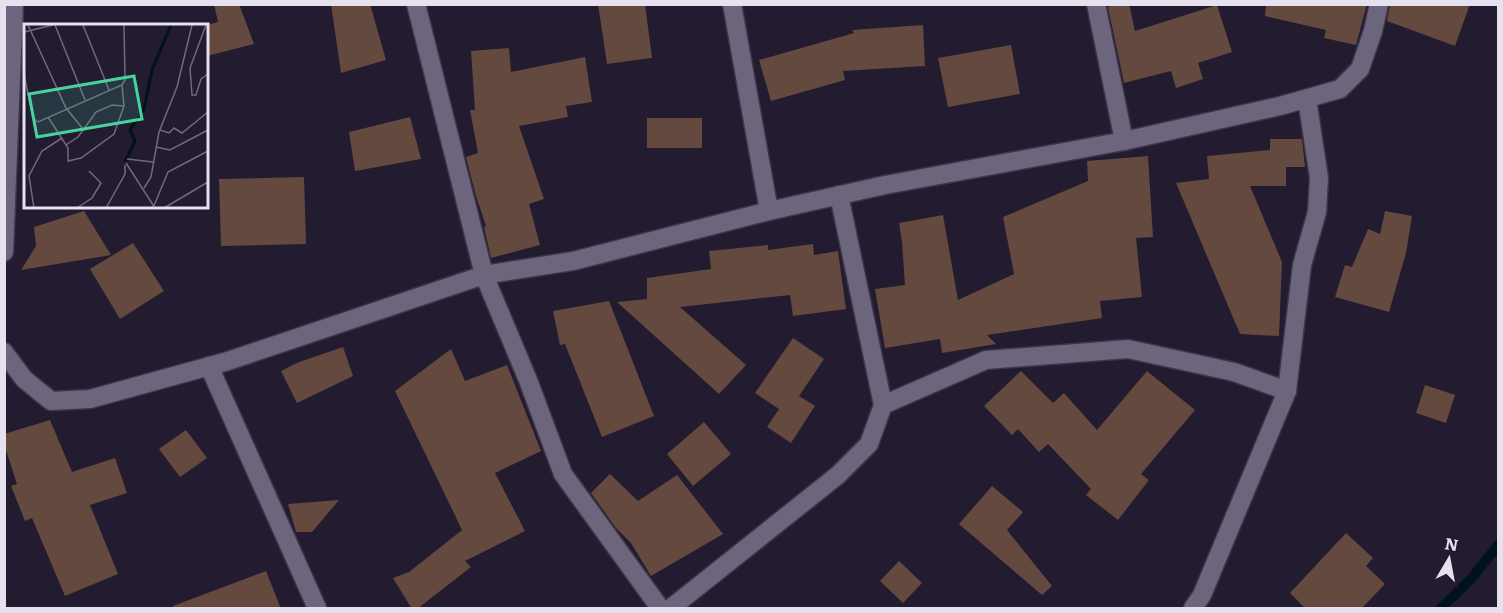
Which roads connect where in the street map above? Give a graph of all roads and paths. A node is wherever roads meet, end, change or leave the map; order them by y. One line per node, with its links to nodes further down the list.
1 (14, 4): 10 (street)
2 (416, 4): 11 (street)
3 (732, 4): 9 (street)
4 (1096, 4): 7 (street)
5 (1379, 4): 6 (street)
6 (1307, 99): 7 (street); 14 (street)
7 (1124, 141): 8 (street)
8 (839, 195): 9 (street); 15 (street)
9 (769, 211): 11 (street)
10 (4, 252)
11 (484, 275): 13 (street); 17 (street)
12 (4, 352): 13 (street)
13 (209, 366): 16 (street)
14 (1287, 391): 15 (street); 19 (street)
15 (883, 405): 18 (street)
16 (316, 609)
17 (660, 609)
18 (671, 609)
19 (1193, 609)

